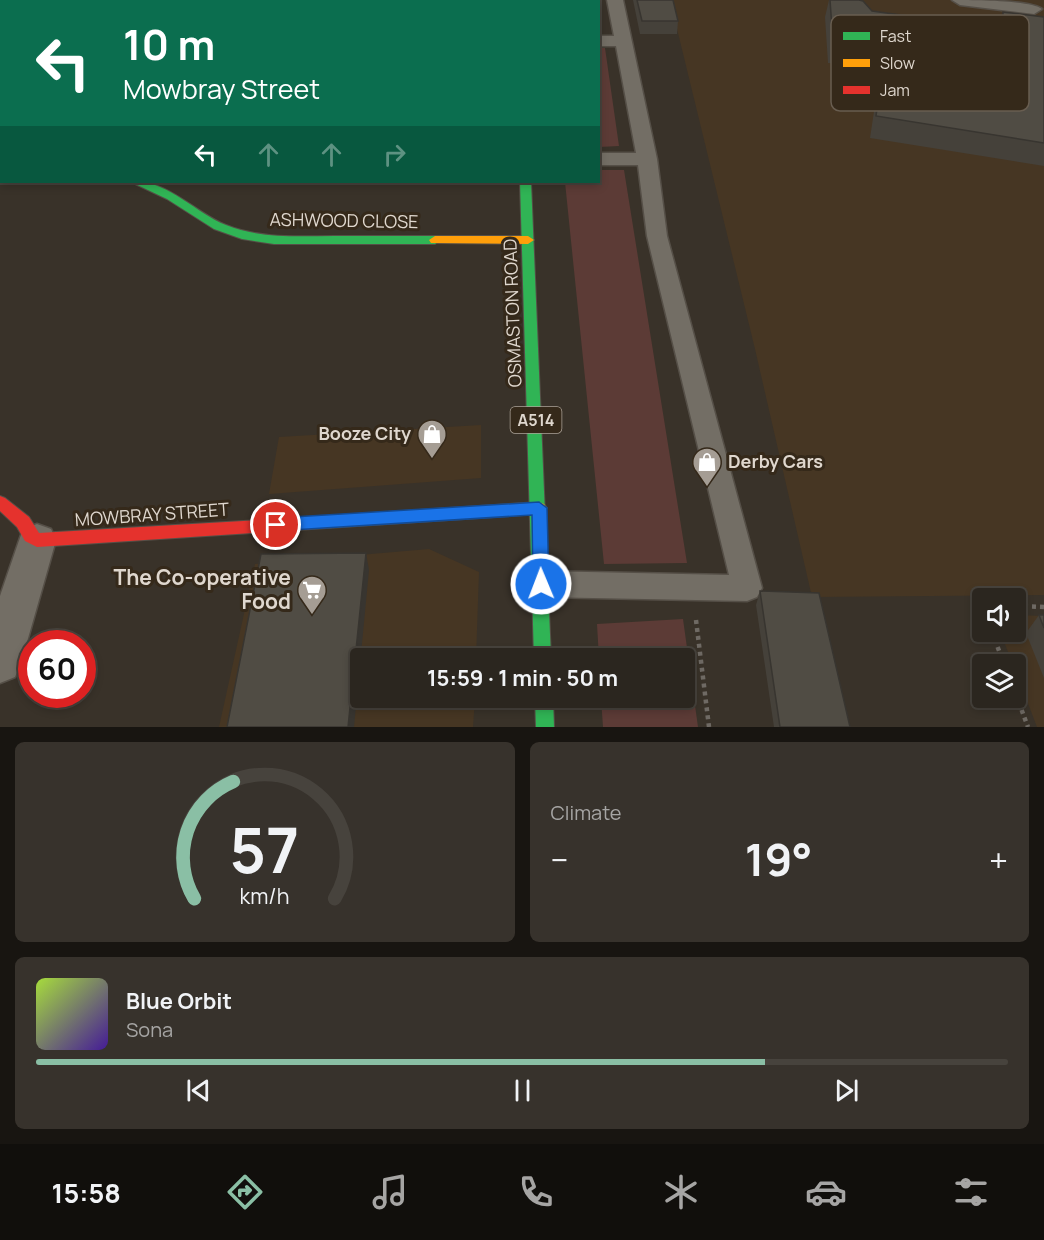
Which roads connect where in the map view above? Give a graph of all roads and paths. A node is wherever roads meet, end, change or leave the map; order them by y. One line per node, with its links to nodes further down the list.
1 (615, 0): 6 (lane)
2 (960, 0): 3 (lane)
3 (967, 0): 4 (lane)
4 (1037, 8)
5 (600, 41): 6 (lane)
6 (624, 41): 8 (lane)
7 (600, 159): 8 (lane)
8 (647, 159): 16 (lane)
9 (139, 183): 11 (street, ASHWOOD CLOSE)
10 (525, 183): 11 (street, OSMASTON ROAD / A514)
11 (528, 240): 13 (street, OSMASTON ROAD / A514)
12 (0, 502): 14 (street)
13 (539, 508): 14 (street, MOWBRAY STREET); 15 (street, OSMASTON ROAD / A514)
14 (37, 540): 20 (street)
15 (541, 584): 16 (lane); 19 (street, OSMASTON ROAD / A514)
16 (692, 587): 24 (path)
17 (1026, 606): 18 (path)
18 (1044, 607)
19 (543, 648)
20 (0, 663)
21 (544, 708): 23 (street)
22 (1021, 708): 25 (path)
23 (544, 727)
24 (709, 727)
25 (1028, 727)

